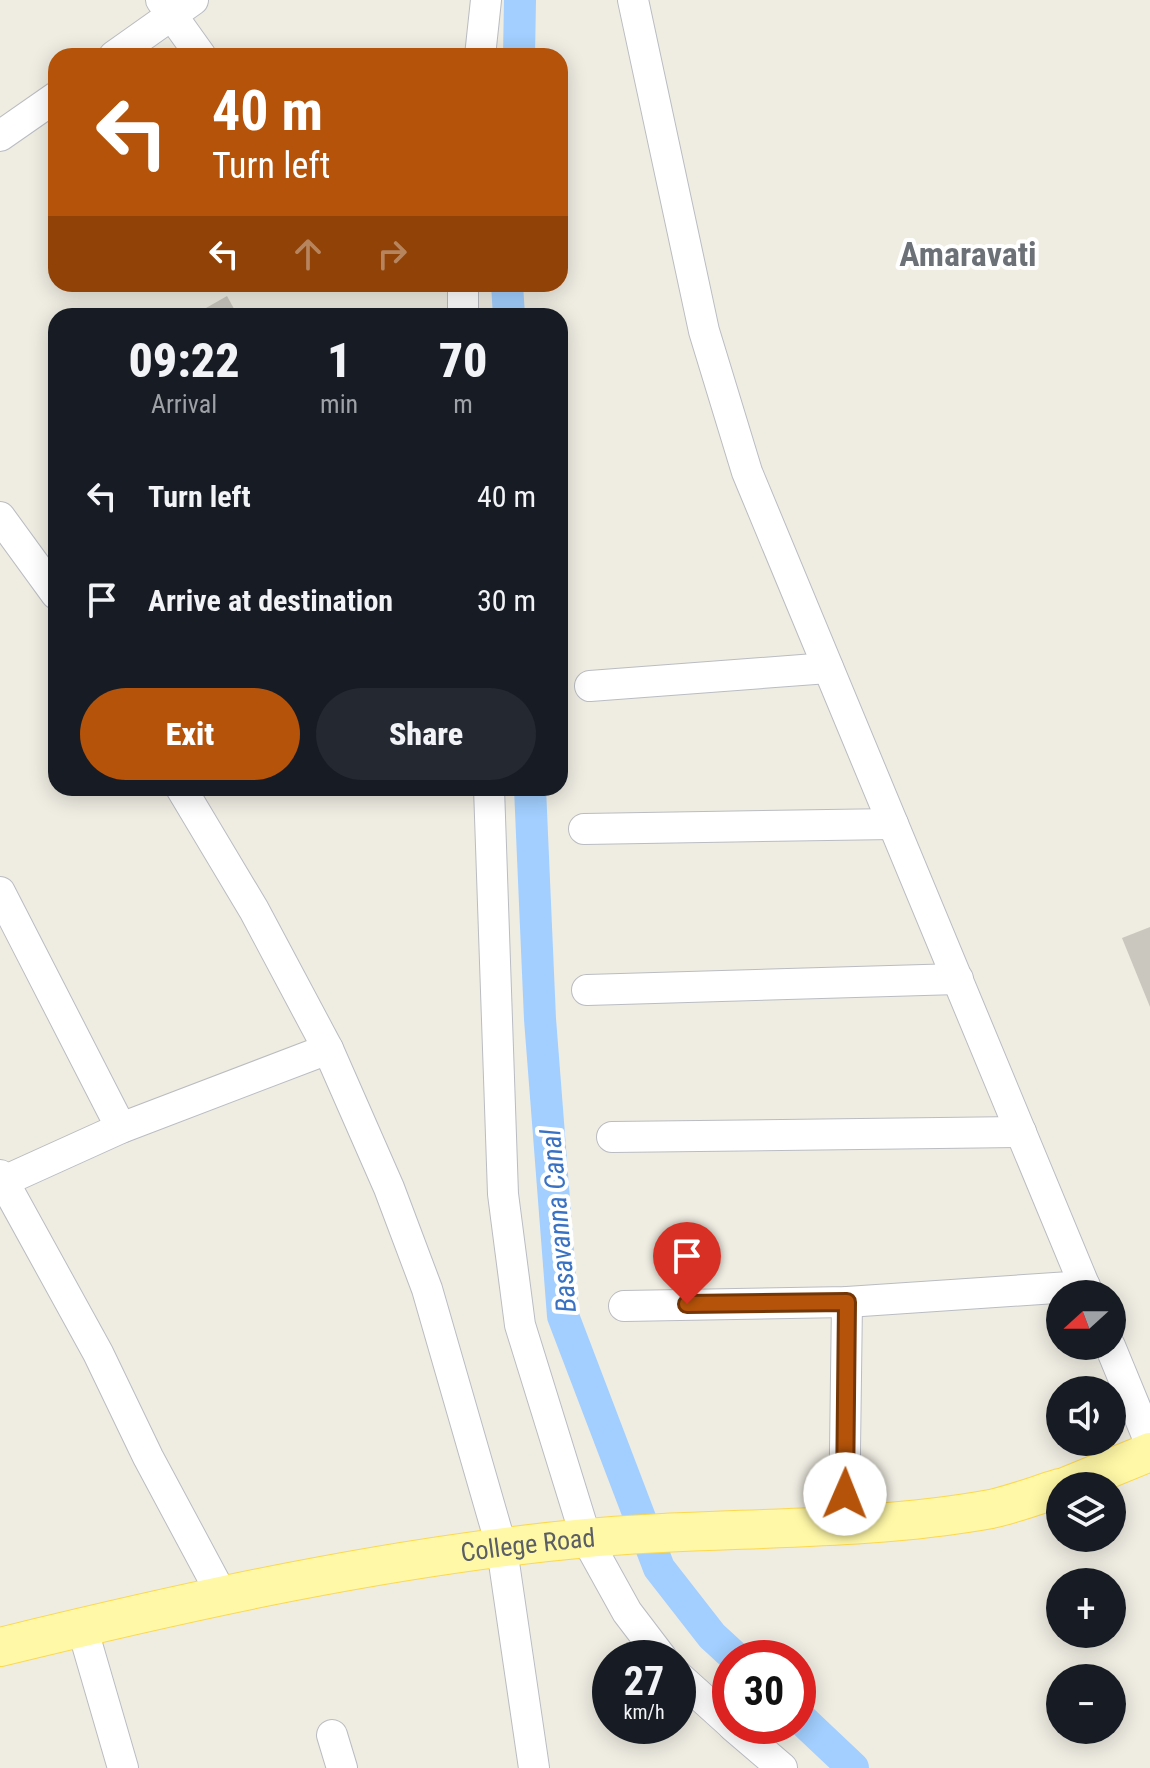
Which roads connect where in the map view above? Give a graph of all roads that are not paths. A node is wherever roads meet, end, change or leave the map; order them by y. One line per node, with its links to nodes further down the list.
1 (486, 0): 6 (street)
2 (633, 0): 11 (street)
3 (175, 5): 4 (street); 5 (street)
4 (124, 48)
5 (197, 48)
6 (481, 48)
7 (48, 103): 8 (street)
8 (0, 136)
9 (0, 517): 10 (street)
10 (48, 583)
11 (828, 668): 12 (street); 15 (street)
12 (590, 686)
13 (186, 796): 20 (street)
14 (489, 796): 35 (street)
15 (893, 824): 16 (street); 18 (street)
16 (584, 829)
17 (0, 892): 21 (street)
18 (958, 979): 19 (street); 22 (street)
19 (587, 990)
20 (328, 1049): 21 (street); 36 (street)
21 (121, 1128): 24 (street)
22 (1021, 1132): 23 (street); 25 (street)
23 (612, 1137)
24 (2, 1178): 37 (street)
25 (1082, 1280)
26 (1046, 1292): 27 (street)
27 (847, 1302): 28 (street); 34 (street)
28 (624, 1306)
29 (1116, 1360): 30 (street)
30 (1150, 1443)
31 (1150, 1452): 32 (main road)
32 (1101, 1472)
33 (1046, 1492): 34 (main road, College Road)
34 (844, 1524): 35 (main road, College Road)
35 (586, 1538): 36 (main road, College Road); 39 (street)
36 (502, 1549): 37 (main road, College Road); 47 (street)
37 (223, 1597): 38 (main road, College Road)
38 (82, 1627): 40 (main road, College Road); 45 (street)
39 (648, 1640)
40 (0, 1647)
41 (696, 1692): 42 (street)
42 (712, 1707)
43 (332, 1735): 46 (street)
44 (754, 1744): 48 (street)
45 (123, 1768)
46 (342, 1768)
47 (534, 1768)
48 (782, 1768)

